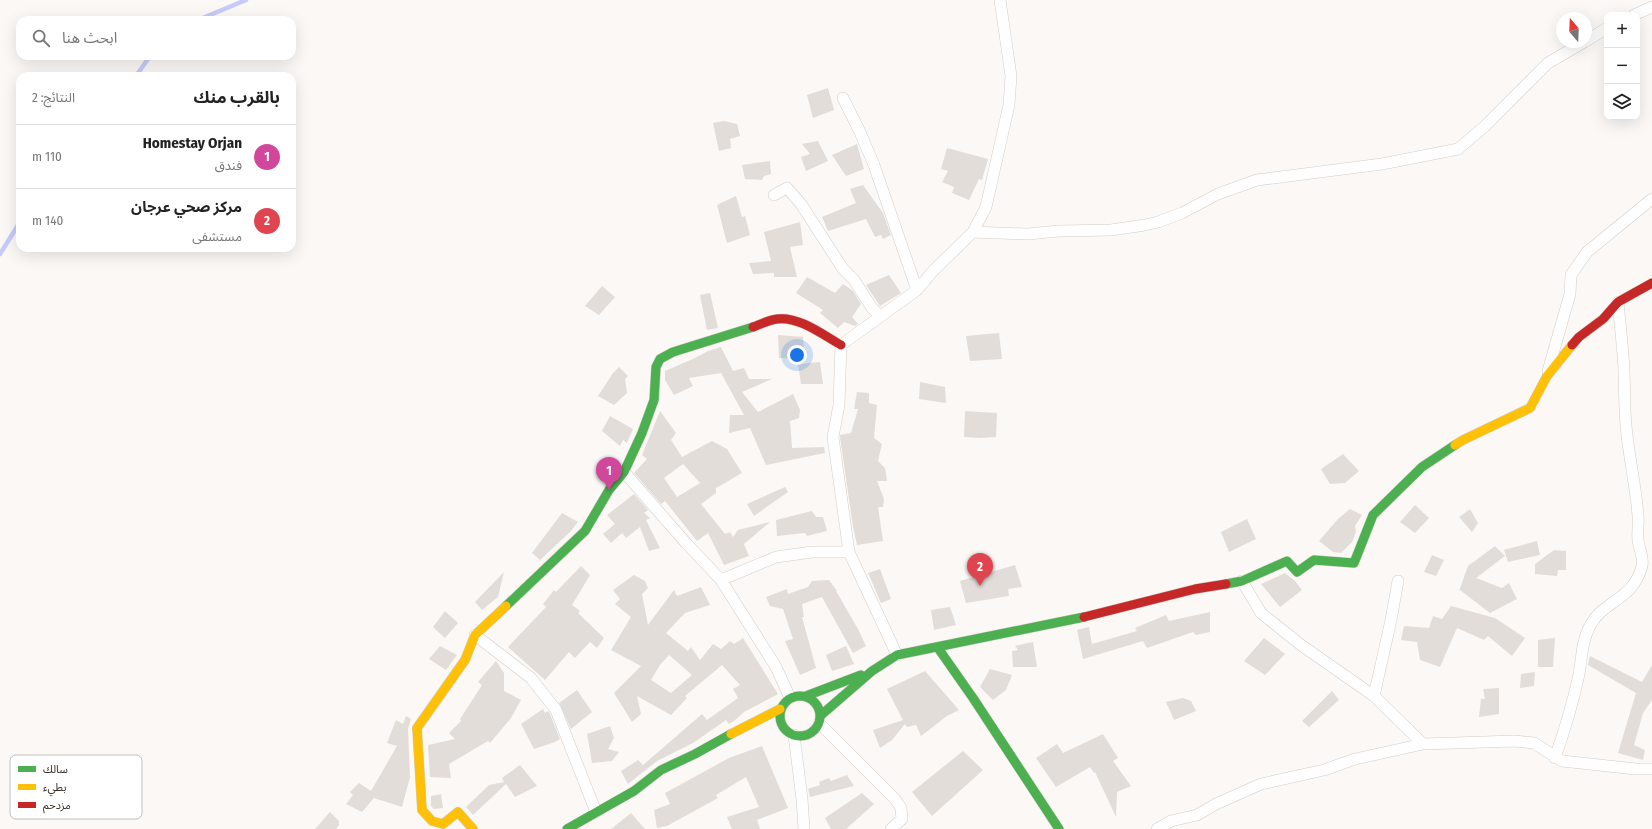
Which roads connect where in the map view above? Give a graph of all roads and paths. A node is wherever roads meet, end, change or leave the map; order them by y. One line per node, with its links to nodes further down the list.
1 (1000, 0): 10 (street)
2 (1652, 7): 3 (street)
3 (1640, 12)
4 (1604, 30): 5 (street)
5 (1592, 37)
6 (1573, 48): 10 (street)
7 (843, 98): 12 (street)
8 (774, 195): 14 (street)
9 (1652, 199): 16 (street)
10 (973, 232): 12 (street)
11 (1652, 284): 13 (street)
12 (917, 290): 14 (street)
13 (1618, 302): 16 (street); 33 (street)
14 (880, 316): 15 (street)
15 (841, 345): 17 (street); 18 (street)
16 (1547, 376): 20 (street)
17 (624, 472): 19 (street); 22 (street)
18 (849, 552): 19 (street); 24 (street)
19 (721, 580): 28 (street)
20 (1242, 581): 23 (street); 27 (street)
21 (1398, 581): 27 (street)
22 (475, 635): 35 (street); 37 (street)
23 (938, 648): 24 (street); 40 (street)
24 (897, 655): 25 (street)
25 (872, 671): 26 (street); 30 (street)
26 (806, 696): 28 (street); 30 (street)
27 (1374, 696): 32 (street)
28 (790, 698): 29 (street)
29 (780, 709): 31 (street); 35 (street)
30 (820, 720): 31 (street); 39 (street)
31 (794, 736): 38 (street)
32 (1422, 744): 33 (street); 41 (street)
33 (1555, 758): 34 (street)
34 (1652, 769)
35 (596, 812): 36 (street)
36 (570, 828)
37 (473, 829)
38 (804, 829)
39 (891, 829)
40 (1059, 829)
41 (1157, 829)

